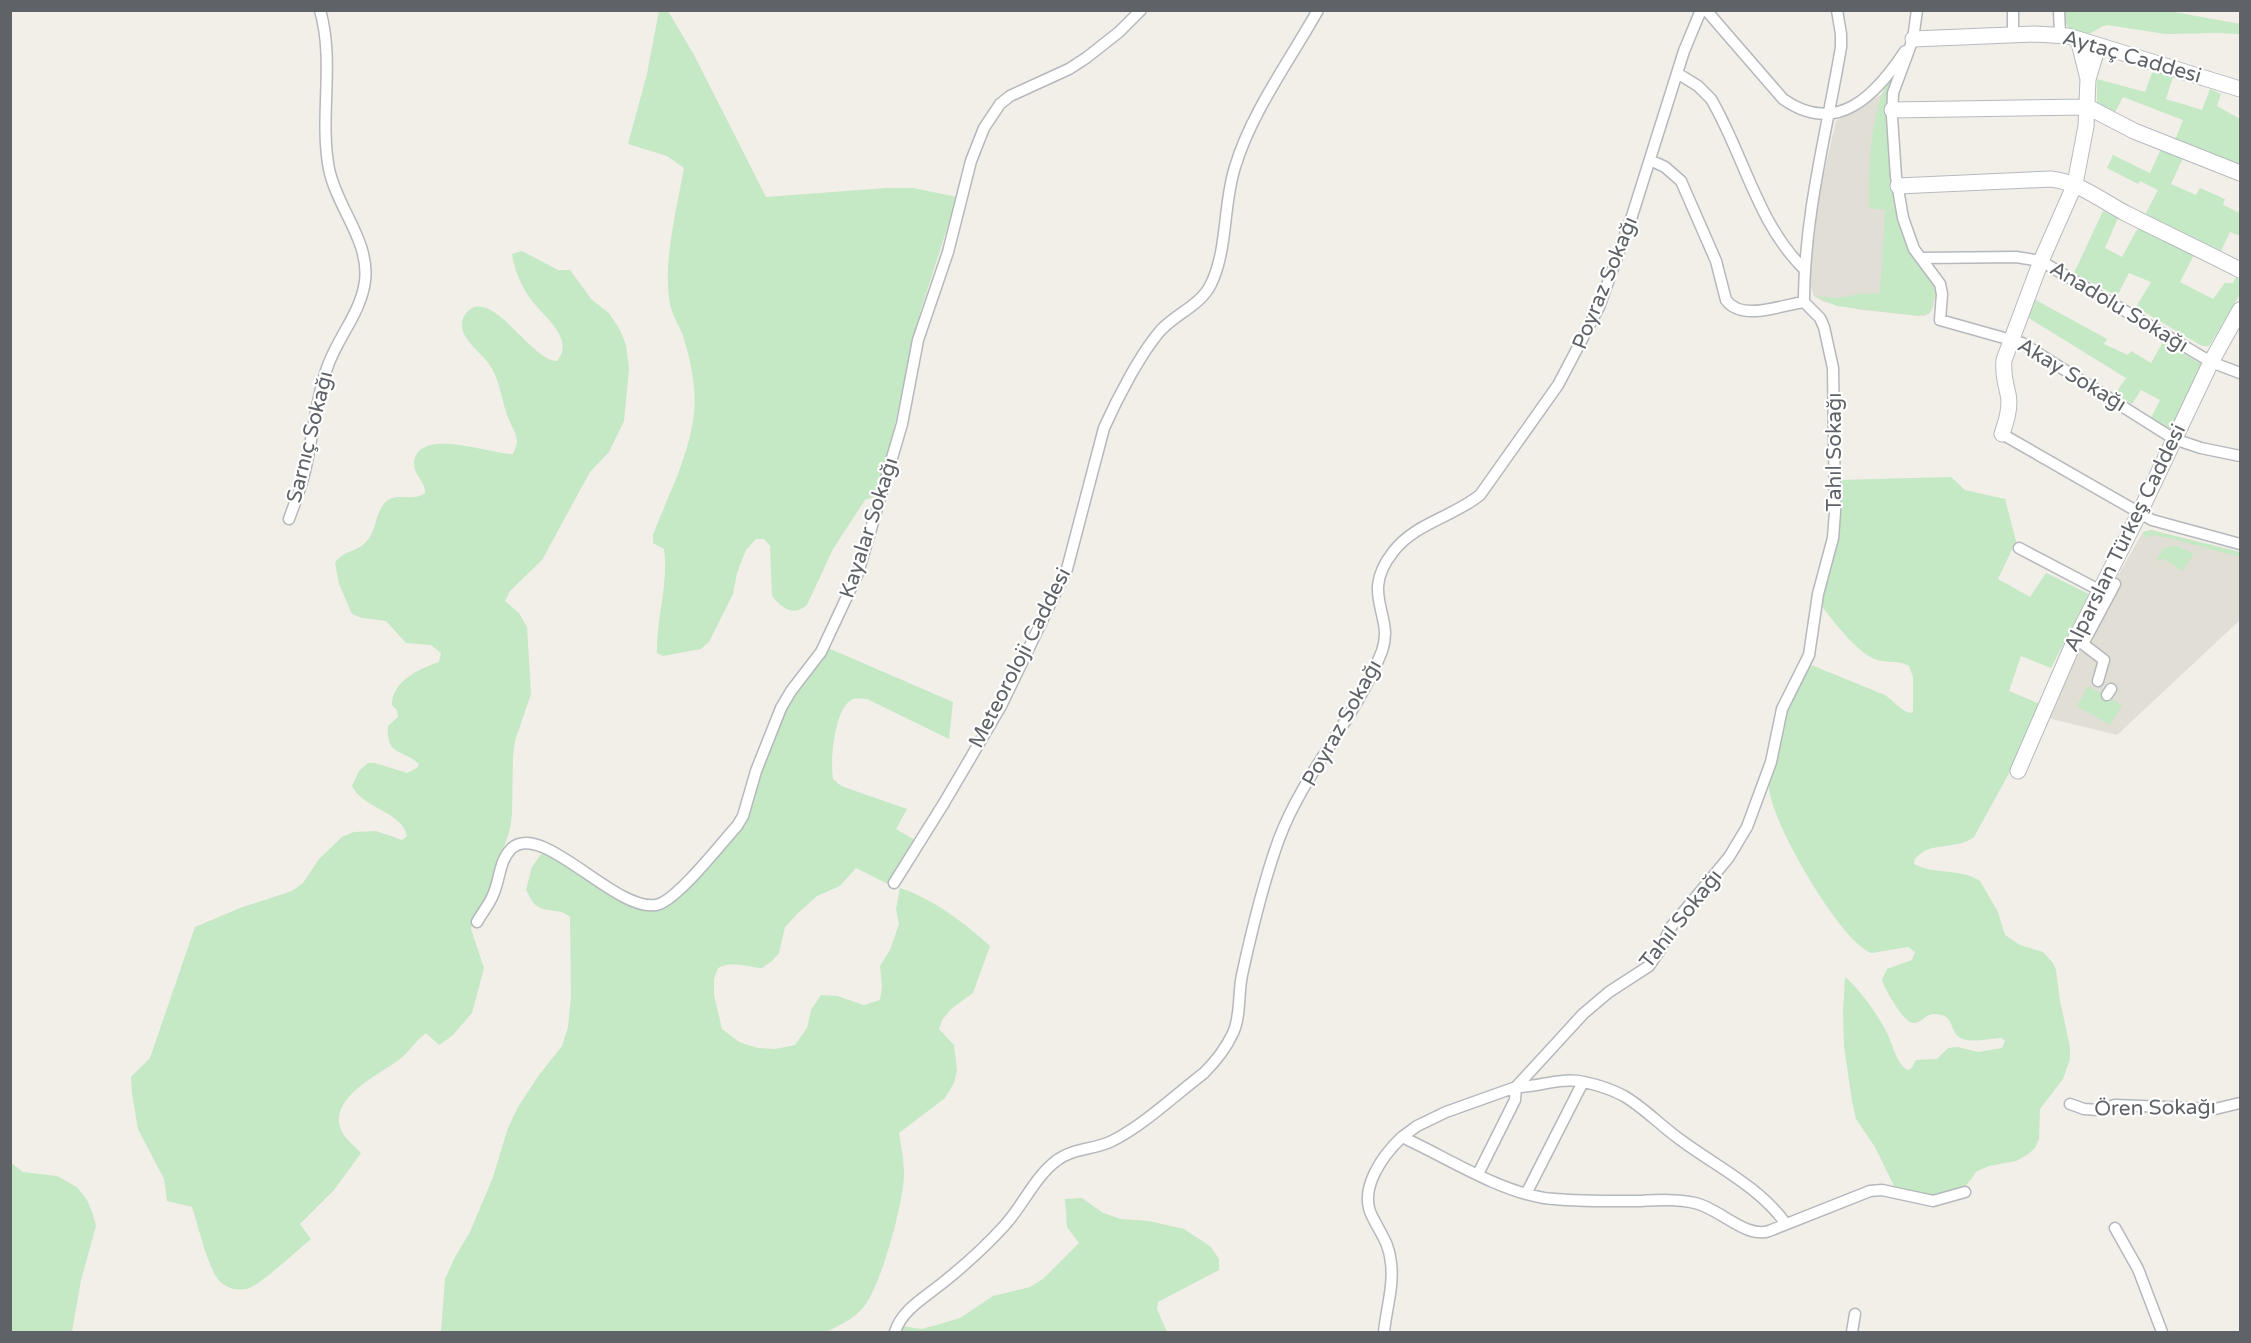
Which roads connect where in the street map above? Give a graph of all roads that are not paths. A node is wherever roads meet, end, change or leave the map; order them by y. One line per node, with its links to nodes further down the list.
1 (320, 10): 38 (street, Sarnıç Sokağı)
2 (1141, 10): 46 (street, Kayalar Sokağı)
3 (1318, 10): 45 (street, Meteoroloji Caddesi)
4 (1701, 10): 15 (street, Poyraz Sokağı)
5 (1706, 10): 20 (street)
6 (1837, 10): 20 (street)
7 (1917, 10): 12 (street)
8 (2013, 10): 10 (street)
9 (2059, 10): 11 (street)
10 (2013, 35): 11 (street, Aytaç Caddesi); 12 (street, Aytaç Caddesi)
11 (2060, 35): 13 (street, Aytaç Caddesi)
12 (1913, 39): 19 (street, Akay Sokağı); 20 (street)
13 (2078, 39): 14 (street, Aytaç Caddesi); 16 (street)
14 (2098, 46): 16 (street); 17 (street, Aytaç Caddesi)
15 (1677, 73): 21 (street, Poyraz Sokağı); 27 (street)
16 (2088, 79): 18 (street)
17 (2241, 89)
18 (2088, 107): 19 (street); 22 (street); 23 (street)
19 (1892, 110): 24 (street, Akay Sokağı)
20 (1830, 113): 27 (street)
21 (1650, 160): 29 (street); 58 (street, Poyraz Sokağı)
22 (2241, 174)
23 (2075, 184): 24 (street); 26 (street); 28 (street)
24 (1898, 186): 25 (street, Akay Sokağı)
25 (1921, 258): 26 (street, Anadolu Sokağı); 31 (street, Akay Sokağı)
26 (2040, 261): 31 (street); 32 (street, Anadolu Sokağı)
27 (1804, 269): 29 (street)
28 (2241, 270)
29 (1804, 302): 48 (street, Tahıl Sokağı)
30 (2241, 310): 32 (street, Alparslan Türkeş Caddesi)
31 (2012, 339): 34 (street); 35 (street, Akay Sokağı)
32 (2211, 362): 33 (street, Anadolu Sokağı); 35 (street, Alparslan Türkeş Caddesi)
33 (2241, 373)
34 (2002, 434): 37 (street)
35 (2174, 439): 36 (street, Akay Sokağı); 37 (street, Alparslan Türkeş Caddesi)
36 (2241, 456)
37 (2139, 514): 39 (street); 42 (street, Alparslan Türkeş Caddesi)
38 (289, 519)
39 (2241, 544)
40 (2019, 548): 42 (street)
41 (2115, 584): 43 (street)
42 (2099, 590): 44 (street, Alparslan Türkeş Caddesi)
43 (2108, 688)
44 (2018, 771)
45 (894, 883)
46 (477, 922)
47 (1583, 1082): 48 (street); 54 (street); 55 (street)
48 (1516, 1087): 51 (street, Tahıl Sokağı); 52 (street)
49 (2241, 1102): 50 (street, Ören Sokağı)
50 (2070, 1104)
51 (1402, 1137): 52 (street); 59 (street, Tahıl Sokağı)
52 (1478, 1174): 54 (street)
53 (1965, 1192): 55 (street)
54 (1526, 1194): 55 (street)
55 (1786, 1224)
56 (2115, 1228): 61 (street)
57 (1855, 1314): 60 (street)
58 (895, 1332)
59 (1384, 1332)
60 (1852, 1332)
61 (2162, 1332)

